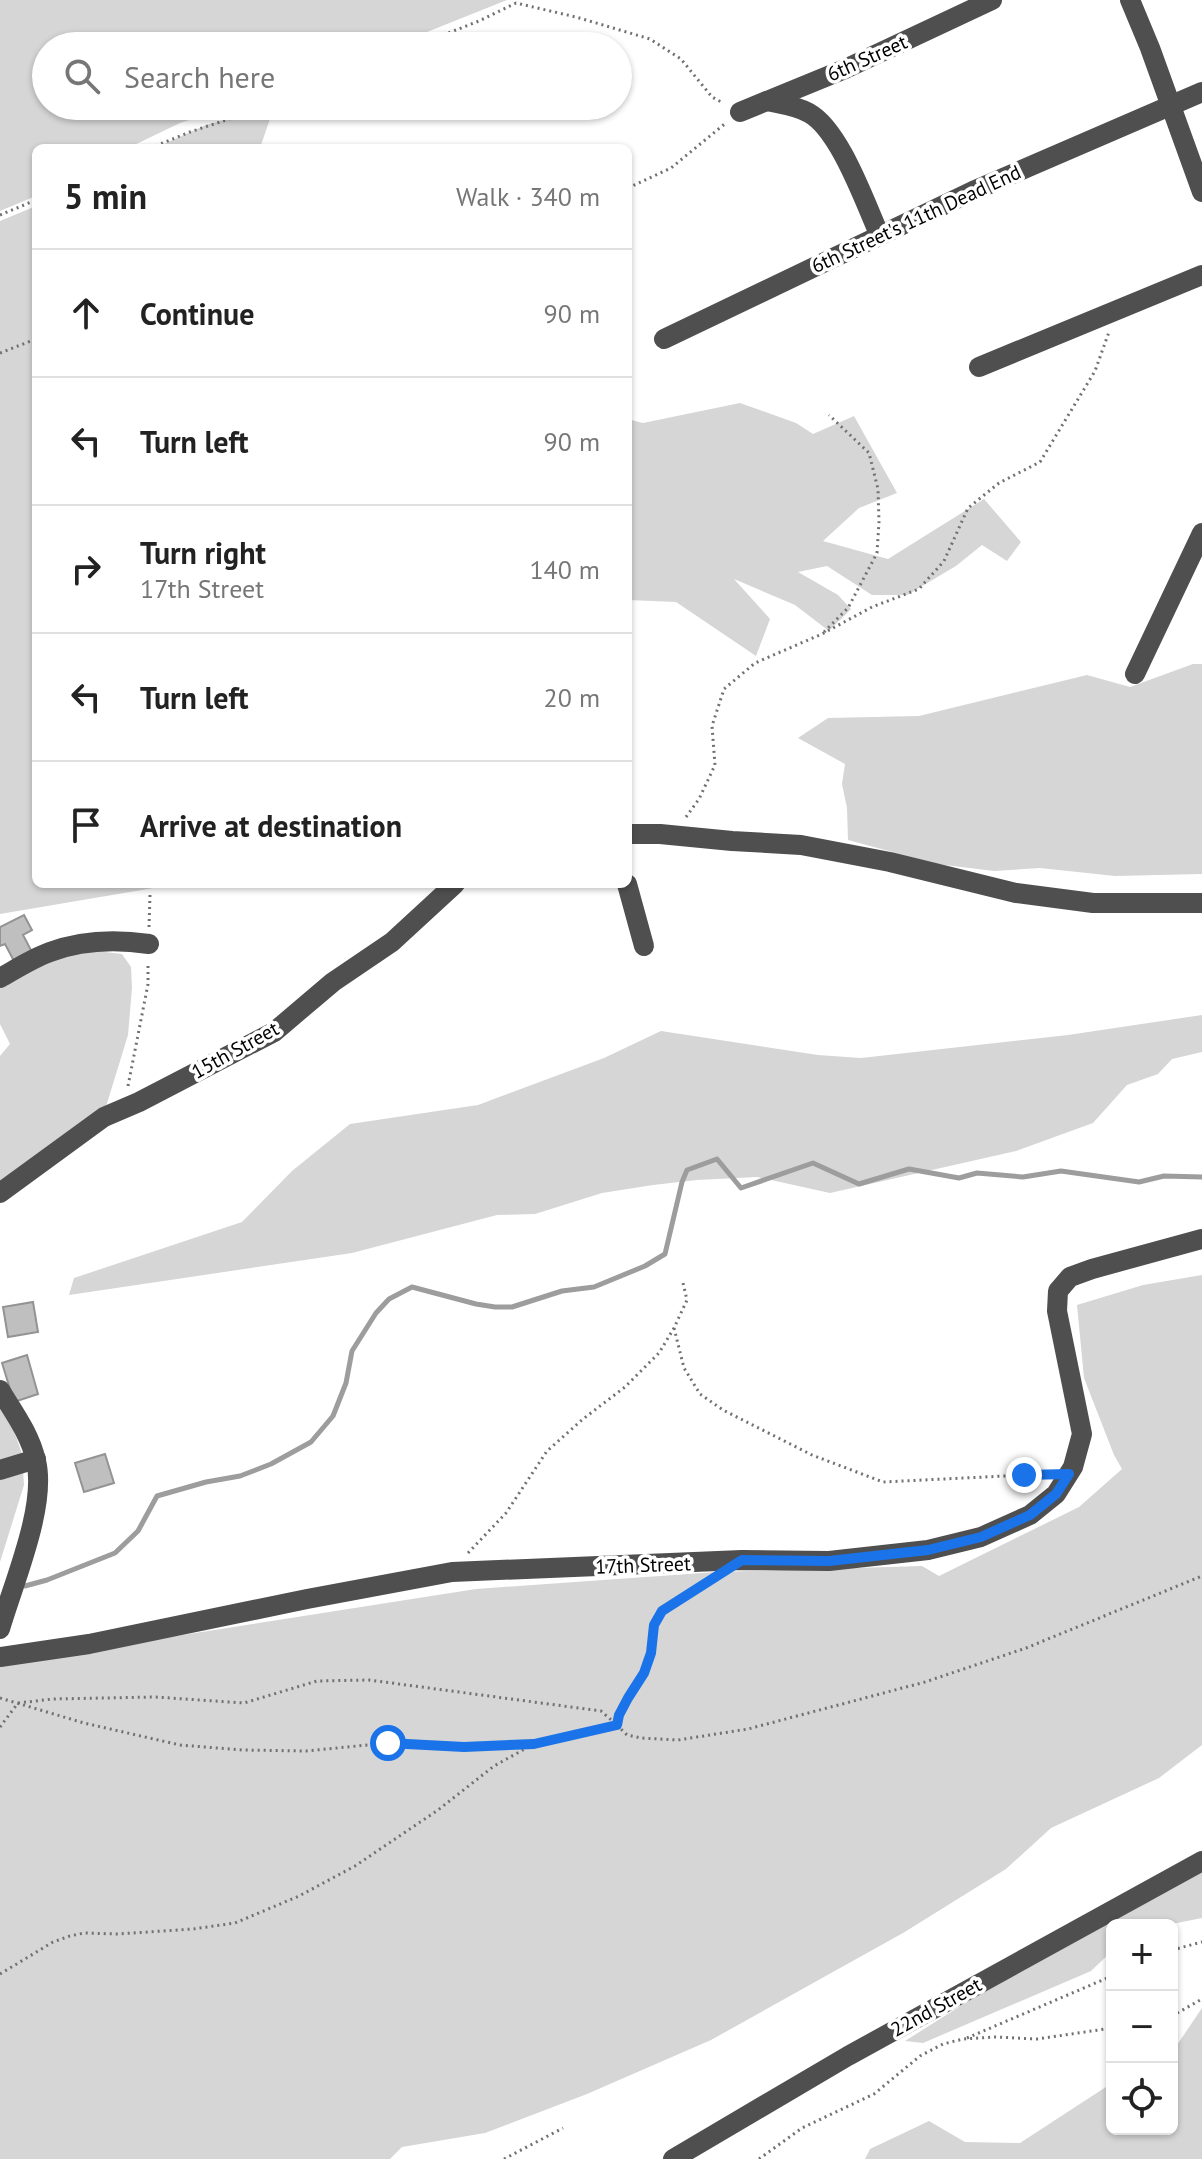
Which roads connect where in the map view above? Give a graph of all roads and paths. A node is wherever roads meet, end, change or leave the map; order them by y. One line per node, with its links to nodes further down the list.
1 (527, 0): 4 (path)
2 (992, 0): 9 (street, 6th Street)
3 (1130, 0): 10 (street)
4 (516, 3): 5 (path); 6 (path)
5 (451, 32)
6 (626, 32)
7 (632, 34): 11 (path)
8 (1202, 92): 10 (street, 6th Street's 11th Dead End)
9 (767, 101): 11 (street, 6th Street); 18 (street)
10 (1170, 106): 15 (street); 18 (street, 6th Street's 11th Dead End)
11 (740, 112): 14 (path)
12 (226, 120): 13 (path)
13 (160, 144)
14 (632, 186)
15 (1202, 192)
16 (32, 202): 17 (path)
17 (0, 215)
18 (880, 236): 21 (street, 6th Street's 11th Dead End)
19 (1202, 275): 20 (street)
20 (1117, 310): 24 (street); 27 (path)
21 (664, 339)
22 (32, 341): 23 (path)
23 (0, 353)
24 (979, 367)
25 (829, 415): 27 (path)
26 (1202, 533): 28 (street)
27 (822, 634): 29 (path)
28 (1135, 674)
29 (660, 834): 30 (street); 34 (street)
30 (632, 837)
31 (451, 888): 38 (street, 15th Street)
32 (628, 888): 36 (street)
33 (150, 895): 35 (path)
34 (1202, 903)
35 (149, 944): 37 (street); 38 (path)
36 (644, 946)
37 (0, 978)
38 (123, 1109): 39 (street, 15th Street)
39 (0, 1193)
40 (1202, 1239): 46 (street, 17th Street)
41 (683, 1283): 42 (path)
42 (674, 1328): 46 (path); 48 (path)
43 (0, 1390): 44 (street)
44 (36, 1459): 45 (street); 50 (street)
45 (0, 1470)
46 (1069, 1474): 47 (street, 17th Street)
47 (742, 1560): 48 (street, 17th Street); 54 (path)
48 (452, 1572): 51 (street, 17th Street)
49 (1202, 1576): 54 (path)
50 (0, 1629)
51 (0, 1657)
52 (0, 1698): 53 (path)
53 (18, 1703): 54 (path); 55 (path); 56 (path)
54 (617, 1725): 56 (path)
55 (0, 1727)
56 (534, 1744): 60 (path)
57 (1202, 1861): 68 (street, 22nd Street)
58 (1202, 1942): 59 (path)
59 (1178, 1948)
60 (0, 1974)
61 (1106, 1979): 65 (path)
62 (1202, 1999): 63 (path)
63 (1178, 2013)
64 (1106, 2029): 65 (path)
65 (963, 2039): 69 (path)
66 (563, 2128): 67 (path)
67 (504, 2159)
68 (673, 2159)
69 (759, 2159)

